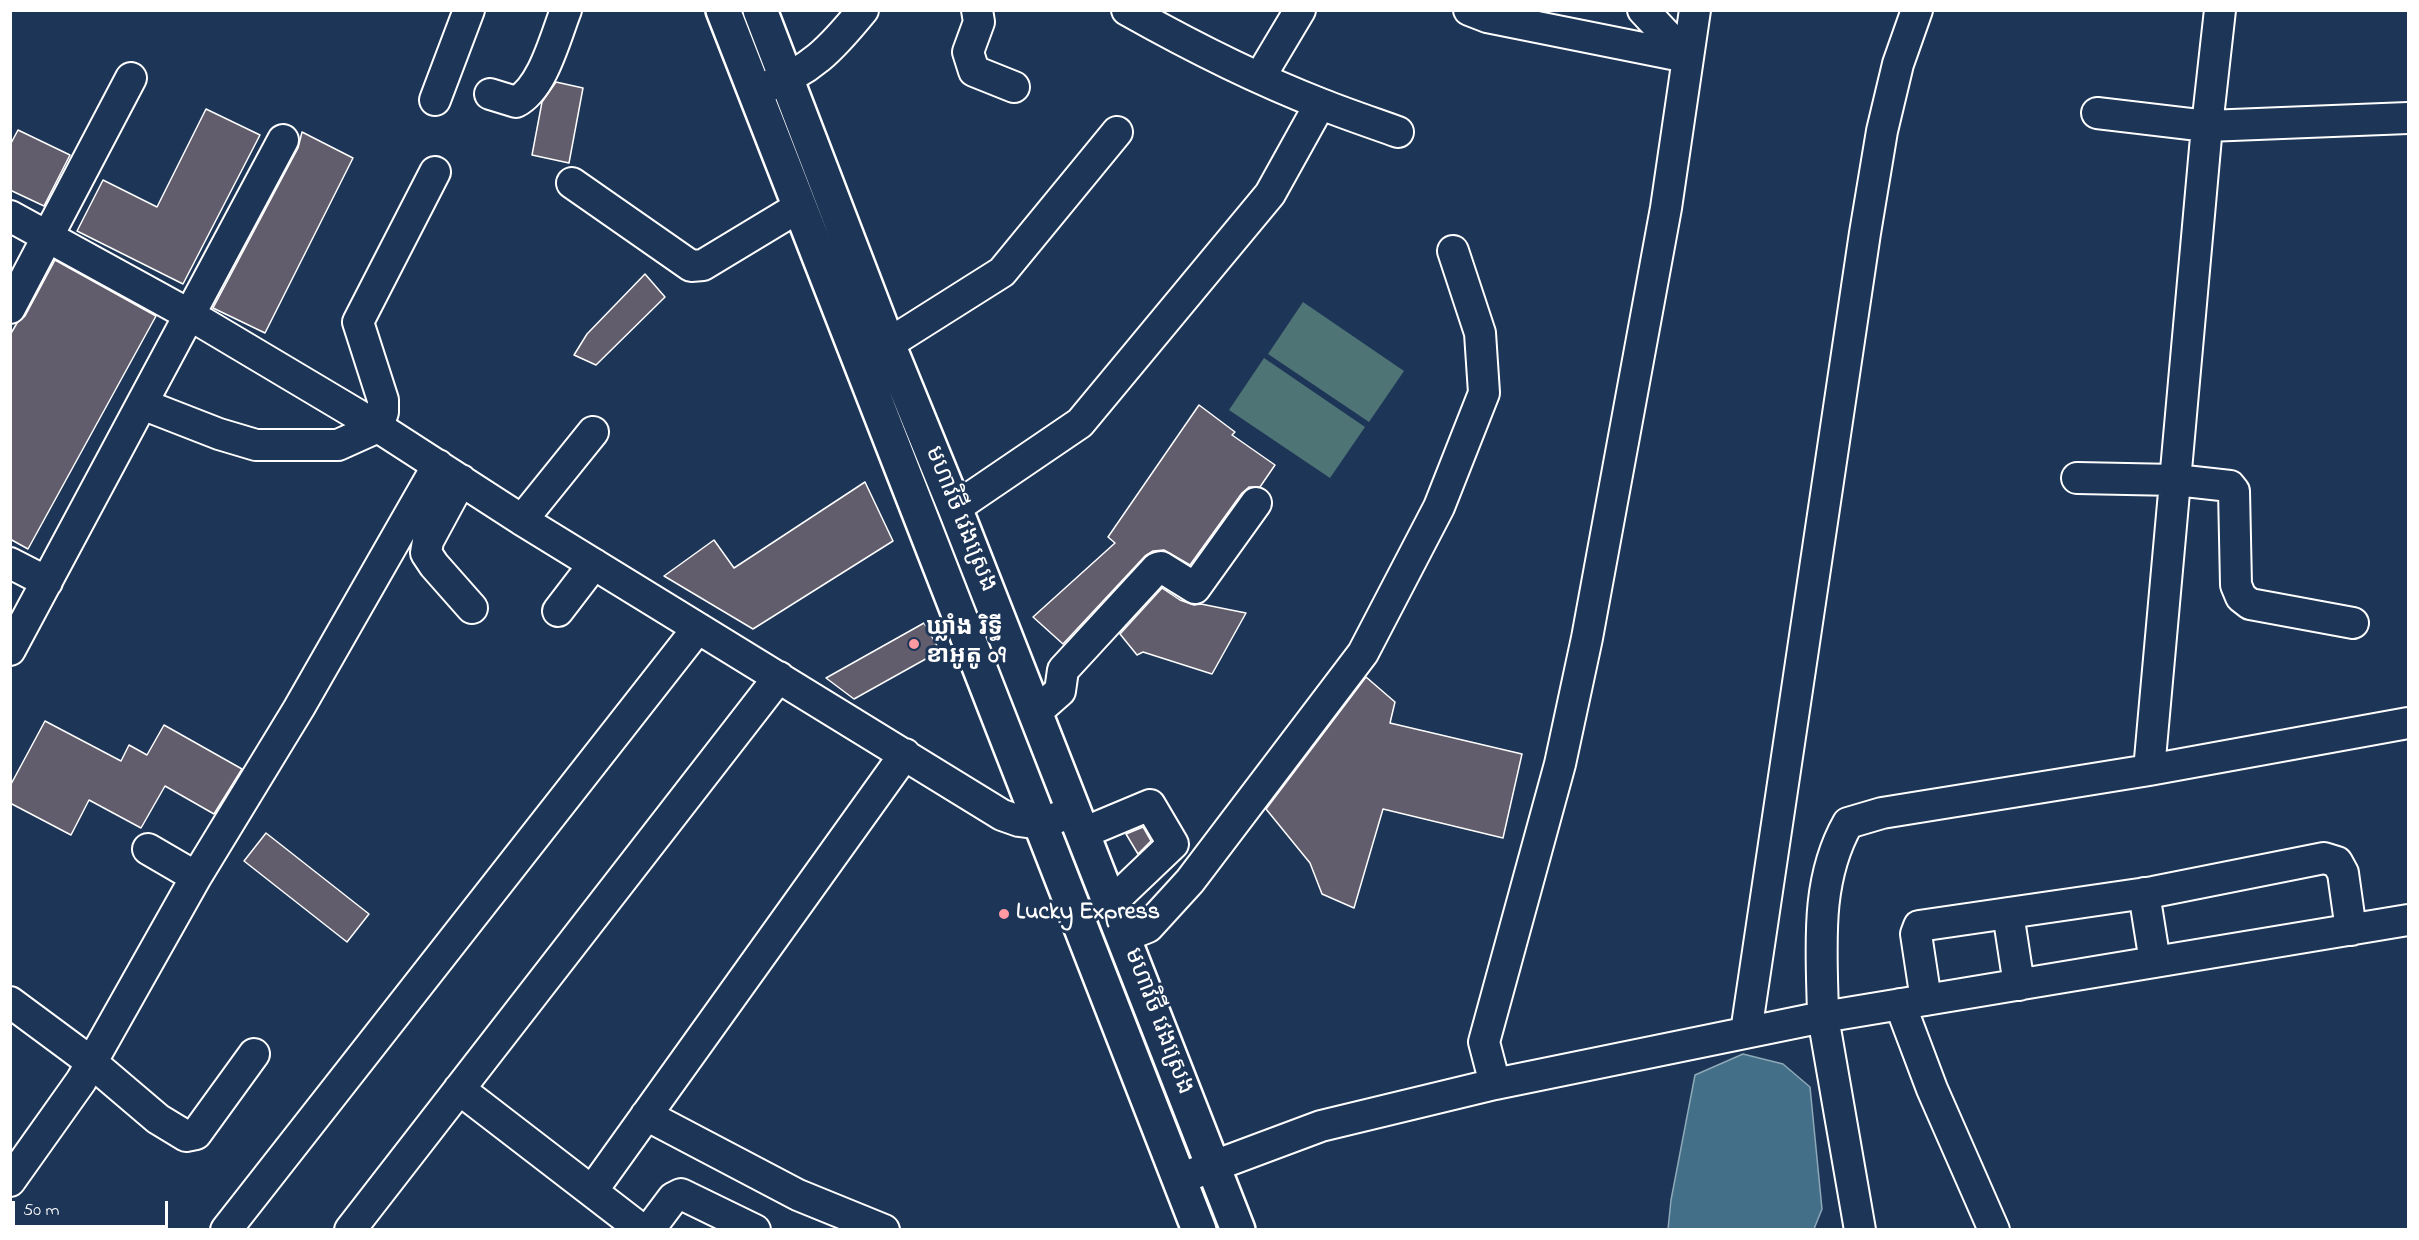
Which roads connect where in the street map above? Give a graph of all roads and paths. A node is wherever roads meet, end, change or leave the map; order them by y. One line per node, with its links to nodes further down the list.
1 (469, 10): 21 (street)
2 (566, 10): 20 (street)
3 (723, 10): 19 (main road, មហាវិថី វេងស្រេង)
4 (760, 10): 17 (main road, មហាវិថី វេងស្រេង)
5 (863, 10): 17 (street)
6 (977, 10): 18 (street)
7 (1127, 10): 15 (street)
8 (1300, 10): 15 (street)
9 (1469, 10): 14 (street)
10 (1643, 10): 14 (street)
11 (1695, 10): 14 (street)
12 (1917, 10): 75 (street)
13 (2220, 10): 25 (street)
14 (1687, 57): 78 (street)
15 (1260, 77): 22 (street)
16 (131, 78): 33 (street)
17 (787, 80): 19 (street); 37 (main road, មហាវិថី វេងស្រេង)
18 (1014, 87)
19 (754, 91): 31 (main road, មហាវិថី វេងស្រេង)
20 (490, 94)
21 (435, 100)
22 (1320, 104): 27 (street); 45 (street)
23 (2097, 113): 25 (street)
24 (2409, 118): 25 (street)
25 (2206, 126): 43 (street)
26 (1117, 132): 37 (street)
27 (1398, 132)
28 (283, 140): 36 (street)
29 (435, 172): 39 (street)
30 (572, 183): 31 (street)
31 (799, 207): 61 (main road, មហាវិថី វេងស្រេង)
32 (10, 216): 33 (street)
33 (48, 236): 35 (street); 36 (street)
34 (1454, 251): 69 (street)
35 (10, 308)
36 (190, 315): 38 (street); 39 (street)
37 (888, 344): 45 (main road, មហាវិថី វេងស្រេង)
38 (142, 404): 39 (street); 49 (street)
39 (378, 427): 41 (street)
40 (593, 432): 46 (street)
41 (449, 473): 46 (street); 50 (street); 63 (street)
42 (2077, 478): 43 (street)
43 (2176, 480): 52 (street); 59 (street)
44 (1256, 503): 56 (street)
45 (955, 508): 56 (main road, មហាវិថី វេងស្រេង)
46 (522, 520): 48 (street)
47 (10, 562): 49 (street)
48 (594, 564): 51 (street); 53 (street)
49 (47, 582): 54 (street)
50 (472, 608)
51 (558, 611)
52 (2353, 623)
53 (698, 628): 55 (street); 85 (street)
54 (10, 650)
55 (779, 677): 58 (street); 79 (street)
56 (1035, 713): 60 (main road, មហាវិថី វេងស្រេង)
57 (2409, 723): 59 (street)
58 (904, 754): 61 (street); 80 (street)
59 (2149, 770): 74 (street)
60 (1078, 822): 61 (street); 65 (main road, មហាវិថី វេងស្រេង); 65 (street)
61 (1041, 824): 82 (main road, មហាវិថី វេងស្រេង)
62 (148, 849): 63 (street)
63 (196, 877): 77 (street)
64 (2144, 893): 66 (street); 68 (street); 70 (street)
65 (1110, 904): 69 (main road, មហាវិថី វេងស្រេង)
66 (2008, 913): 71 (street); 73 (street)
67 (2409, 921): 68 (street)
68 (2351, 930): 70 (street)
69 (1123, 937): 81 (main road, មហាវិថី វេងស្រេង)
70 (2155, 962): 71 (street)
71 (2019, 985): 73 (street)
72 (10, 1002): 77 (street)
73 (1913, 1002): 74 (street); 94 (street)
74 (1823, 1017): 75 (street); 93 (street)
75 (1746, 1032): 78 (street)
76 (254, 1054): 77 (street)
77 (91, 1062): 83 (street)
78 (1495, 1084): 81 (street)
79 (459, 1089): 84 (street); 86 (street)
80 (646, 1115): 84 (street); 90 (street)
81 (1214, 1167): 82 (street); 92 (main road, មហាវិថី វេងស្រេង)
82 (1179, 1179): 91 (main road, មហាវិថី វេងស្រេង)
83 (10, 1181)
84 (592, 1191): 87 (street)
85 (226, 1230)
86 (350, 1230)
87 (642, 1230)
88 (649, 1230): 89 (street)
89 (755, 1230)
90 (884, 1230)
91 (1199, 1230)
92 (1238, 1230)
93 (1860, 1230)
94 (1994, 1230)

